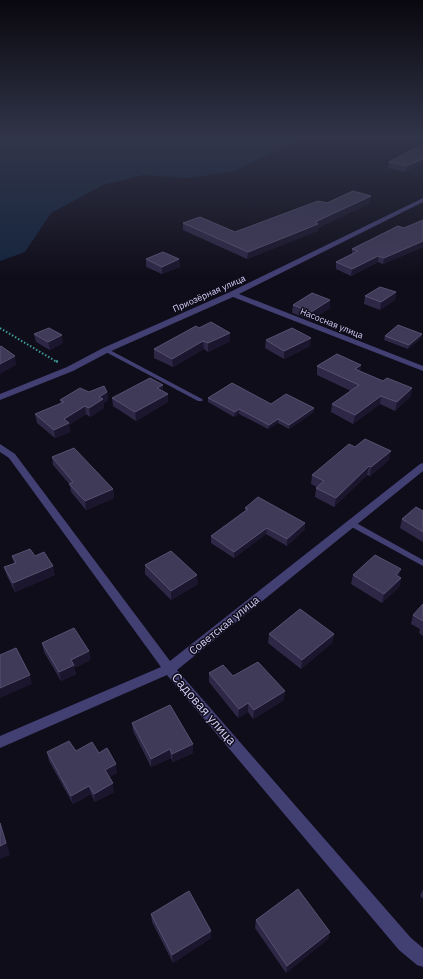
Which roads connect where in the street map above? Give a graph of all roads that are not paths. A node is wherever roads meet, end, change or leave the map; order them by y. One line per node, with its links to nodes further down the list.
1 (423, 200): 2 (street, Приозёрная улица)
2 (233, 294): 3 (street, Приозёрная улица); 4 (street, Насосная улица)
3 (106, 350): 5 (street, Приозёрная улица); 6 (lane)
4 (423, 369)
5 (0, 397)
6 (200, 400)
7 (0, 447): 11 (street, Садовая улица)
8 (423, 466): 9 (street, Советская улица)
9 (351, 523): 10 (lane); 11 (street, Советская улица)
10 (423, 564)
11 (169, 669): 12 (street, Советская улица); 13 (street, Садовая улица)
12 (0, 742)
13 (423, 959)

